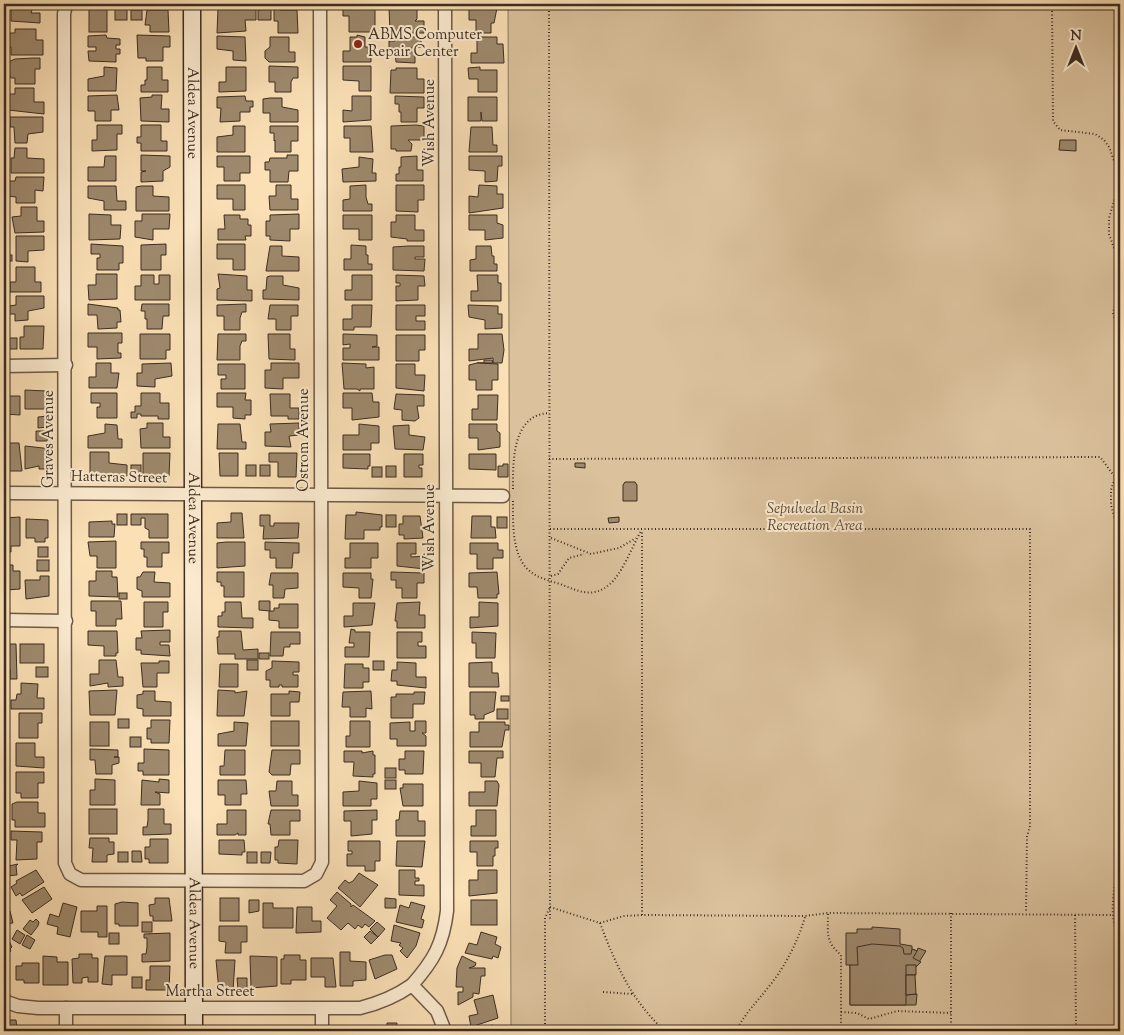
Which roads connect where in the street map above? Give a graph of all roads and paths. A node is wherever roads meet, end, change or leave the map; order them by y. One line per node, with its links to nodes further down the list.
1 (66, 4): 10 (street, Graves Avenue)
2 (192, 4): 18 (street, Aldea Avenue)
3 (320, 4): 19 (street, Ostrom Avenue)
4 (446, 4): 20 (street, Wish Avenue)
5 (549, 4): 12 (path)
6 (1052, 4): 7 (path)
7 (1120, 265)
8 (1120, 286): 9 (path)
9 (1120, 340)
10 (66, 365): 11 (street); 17 (street, Graves Avenue)
11 (4, 366)
12 (549, 413): 13 (path); 28 (path)
13 (549, 458): 15 (path); 22 (path)
14 (1120, 462): 15 (path)
15 (1115, 478): 38 (path)
16 (4, 493): 17 (street, Hatteras Street)
17 (65, 493): 18 (street, Hatteras Street); 30 (street, Graves Avenue)
18 (193, 494): 19 (street, Hatteras Street); 31 (street, Aldea Avenue)
19 (320, 495): 20 (street, Hatteras Street); 31 (street, Ostrom Avenue)
20 (447, 496): 21 (street, Hatteras Street); 43 (street, Wish Avenue)
21 (503, 496)
22 (550, 528): 23 (path); 25 (path)
23 (642, 529): 24 (path); 35 (path); 36 (path)
24 (638, 537): 26 (path); 28 (path)
25 (550, 538): 26 (path); 27 (path)
26 (586, 554): 27 (path)
27 (550, 576): 28 (path)
28 (550, 581): 32 (path)
29 (4, 620): 30 (street)
30 (66, 621): 31 (street, Graves Avenue)
31 (194, 880): 48 (street, Aldea Avenue)
32 (550, 908): 40 (path); 41 (path); 56 (path)
33 (828, 913): 34 (path); 39 (path); 50 (path)
34 (951, 913): 35 (path); 51 (path)
35 (1026, 913): 37 (path)
36 (642, 915): 39 (path); 41 (path)
37 (1075, 915): 38 (path); 61 (path)
38 (1112, 915): 42 (path)
39 (805, 916): 58 (path)
40 (550, 920)
41 (600, 923): 45 (path)
42 (1120, 941)
43 (412, 985): 49 (street, Martha Street); 55 (street)
44 (603, 992): 45 (path)
45 (632, 994): 57 (path)
46 (4, 1001): 47 (street, Martha Street)
47 (66, 1008): 48 (street, Martha Street); 52 (street)
48 (194, 1008): 49 (street, Martha Street); 53 (street, Aldea Avenue)
49 (322, 1009): 54 (street)
50 (841, 1012): 51 (path); 59 (path)
51 (951, 1013): 60 (path)
52 (66, 1031)
53 (194, 1031)
54 (322, 1031)
55 (445, 1031)
56 (545, 1031)
57 (666, 1031)
58 (736, 1031)
59 (841, 1031)
60 (951, 1031)
61 (1076, 1031)

